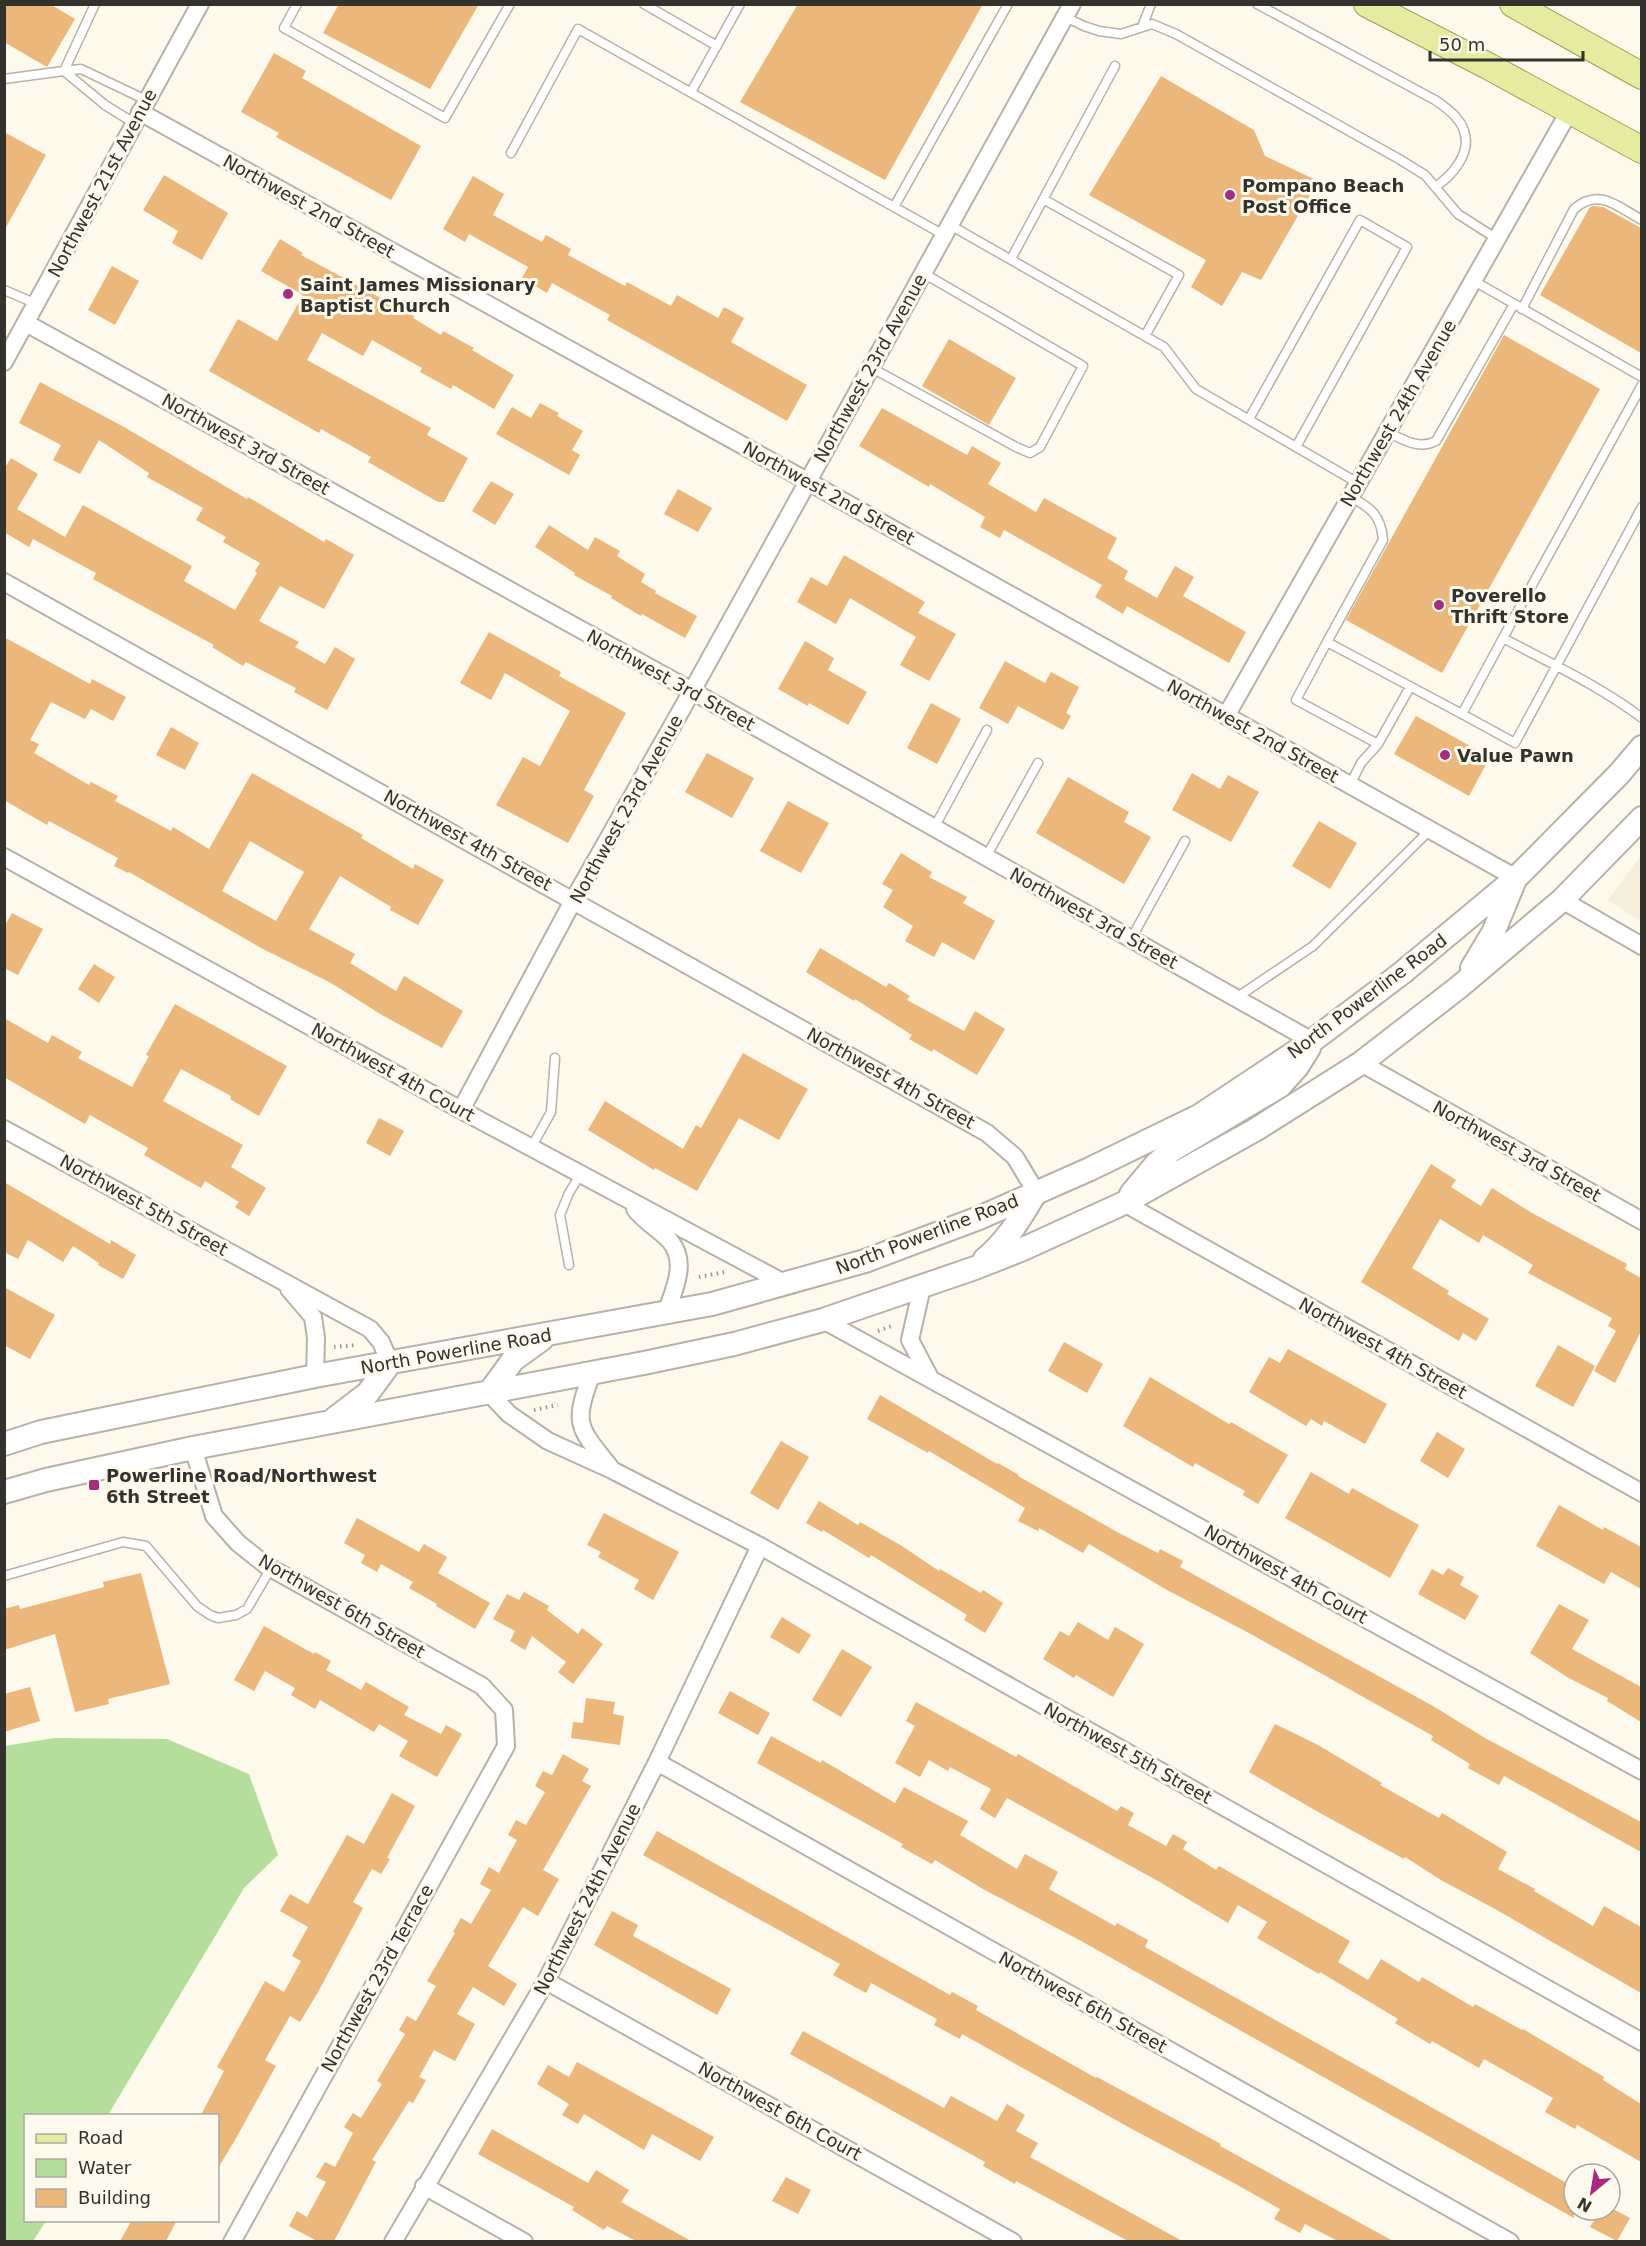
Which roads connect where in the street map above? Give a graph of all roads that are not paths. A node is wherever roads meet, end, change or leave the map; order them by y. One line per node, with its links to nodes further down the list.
1 (95, 4): 17 (lane)
2 (200, 4): 22 (street, Northwest 21st Avenue)
3 (297, 4): 4 (lane)
4 (510, 4)
5 (644, 4): 15 (lane)
6 (740, 4): 15 (lane)
7 (1008, 4): 27 (lane)
8 (1151, 4): 14 (lane)
9 (1257, 4): 25 (lane)
10 (1367, 4): 21 (main road)
11 (1513, 4): 13 (main road)
12 (1069, 10): 14 (lane); 29 (street, Northwest 23rd Avenue)
13 (1540, 11): 18 (main road)
14 (1143, 27): 25 (lane)
15 (717, 46): 20 (lane)
16 (1115, 66): 26 (lane)
17 (63, 71): 19 (lane); 22 (lane); 22 (lane)
18 (1641, 76)
19 (4, 79)
20 (692, 92): 24 (lane); 27 (lane)
21 (1570, 110): 23 (main road); 30 (street, Northwest 24th Avenue)
22 (140, 112): 35 (street, Northwest 21st Avenue); 47 (street, Northwest 2nd Street)
23 (1641, 150)
24 (511, 153)
25 (1435, 187): 30 (lane)
26 (1043, 199): 31 (lane); 39 (lane)
27 (894, 207): 29 (lane)
28 (1641, 220): 37 (lane)
29 (947, 230): 31 (lane); 32 (street, Northwest 23rd Avenue)
30 (1497, 238): 33 (street, Northwest 24th Avenue)
31 (1011, 260): 39 (lane)
32 (923, 273): 41 (street, Northwest 23rd Avenue); 41 (lane)
33 (1473, 281): 36 (lane); 45 (street, Northwest 24th Avenue)
34 (4, 290): 35 (lane)
35 (37, 304): 38 (street, Northwest 21st Avenue)
36 (1514, 304): 37 (lane); 45 (lane)
37 (1522, 309): 42 (lane)
38 (26, 323): 40 (street, Northwest 21st Avenue); 55 (street, Northwest 3rd Street)
39 (1145, 336): 44 (lane)
40 (4, 362)
41 (870, 367): 47 (street, Northwest 23rd Avenue)
42 (1641, 377)
43 (1641, 385): 51 (lane)
44 (1249, 419): 46 (lane); 46 (lane)
45 (1388, 432): 48 (street, Northwest 24th Avenue)
46 (1296, 447): 48 (lane)
47 (807, 481): 55 (street, Northwest 23rd Avenue); 57 (street, Northwest 2nd Street)
48 (1355, 490): 52 (lane); 57 (street, Northwest 24th Avenue)
49 (1641, 507): 53 (lane)
50 (4, 582): 71 (street, Northwest 4th Street)
51 (1503, 638): 53 (lane); 56 (lane)
52 (1328, 642): 54 (lane); 60 (lane)
53 (1556, 666): 56 (lane); 58 (lane)
54 (1410, 687): 56 (lane); 60 (lane)
55 (692, 692): 65 (street, Northwest 3rd Street); 71 (street, Northwest 23rd Avenue)
56 (1462, 714)
57 (1226, 716): 63 (street, Northwest 2nd Street)
58 (1641, 718)
59 (987, 730): 65 (lane)
60 (1378, 744): 63 (lane)
61 (1641, 747): 70 (main road, North Powerline Road)
62 (1038, 763): 69 (lane)
63 (1350, 785): 66 (street, Northwest 2nd Street)
64 (1641, 818): 72 (main road)
65 (934, 828): 69 (street, Northwest 3rd Street)
66 (1430, 830): 70 (street, Northwest 2nd Street); 76 (lane)
67 (1185, 841): 73 (lane)
68 (4, 857): 80 (street, Northwest 4th Court)
69 (986, 857): 73 (street, Northwest 3rd Street)
70 (1516, 878): 75 (main road); 77 (main road, North Powerline Road)
71 (574, 900): 80 (street, Northwest 23rd Avenue); 84 (street, Northwest 4th Street)
72 (1562, 900): 74 (street); 75 (main road)
73 (1131, 939): 76 (street, Northwest 3rd Street)
74 (1641, 946)
75 (1459, 987): 79 (main road)
76 (1235, 998): 77 (street, Northwest 3rd Street)
77 (1312, 1041): 84 (main road, North Powerline Road); 86 (main road)
78 (555, 1058): 82 (lane)
79 (1361, 1063): 86 (main road); 87 (street, Northwest 3rd Street)
80 (460, 1110): 82 (street, Northwest 4th Court)
81 (4, 1129): 90 (street, Northwest 5th Street)
82 (531, 1148): 83 (street, Northwest 4th Court)
83 (580, 1175): 85 (street, Northwest 4th Court); 88 (lane)
84 (1036, 1192): 89 (main road); 91 (main road, North Powerline Road)
85 (627, 1199): 91 (street, Northwest 4th Court); 93 (street)
86 (1124, 1203): 89 (main road); 106 (street, Northwest 4th Street)
87 (1641, 1221)
88 (568, 1265)
89 (975, 1268): 92 (main road)
90 (283, 1281): 96 (street, Northwest 5th Street); 98 (street, Northwest 5th Street)
91 (784, 1283): 93 (main road, North Powerline Road)
92 (922, 1287): 94 (main road); 99 (street)
93 (666, 1313): 95 (main road, North Powerline Road)
94 (824, 1320): 97 (main road); 99 (street, Northwest 4th Court)
95 (549, 1334): 96 (main road, North Powerline Road); 100 (main road)
96 (390, 1363): 98 (main road, North Powerline Road); 101 (main road)
97 (592, 1373): 100 (main road); 104 (street, Northwest 5th Street)
98 (315, 1376): 102 (main road, North Powerline Road)
99 (930, 1378): 112 (street, Northwest 4th Court)
100 (489, 1393): 101 (main road); 104 (street, Northwest 5th Street)
101 (330, 1422): 103 (main road)
102 (4, 1444)
103 (193, 1448): 105 (main road); 108 (street, Northwest 6th Street)
104 (612, 1470): 107 (street, Northwest 5th Street)
105 (4, 1492)
106 (1641, 1493)
107 (760, 1546): 111 (street, Northwest 24th Avenue); 114 (street, Northwest 5th Street)
108 (271, 1568): 109 (lane); 110 (street, Northwest 6th Street)
109 (4, 1576)
110 (504, 1710): 116 (street, Northwest 23rd Terrace)
111 (657, 1762): 113 (street, Northwest 24th Avenue); 120 (street, Northwest 6th Street)
112 (1641, 1771)
113 (546, 1982): 115 (street, Northwest 24th Avenue); 119 (street, Northwest 6th Court)
114 (1641, 2042)
115 (424, 2186): 117 (street, Northwest 24th Avenue); 118 (street)
116 (232, 2241)
117 (393, 2241)
118 (524, 2241)
119 (1013, 2241)
120 (1510, 2241)

